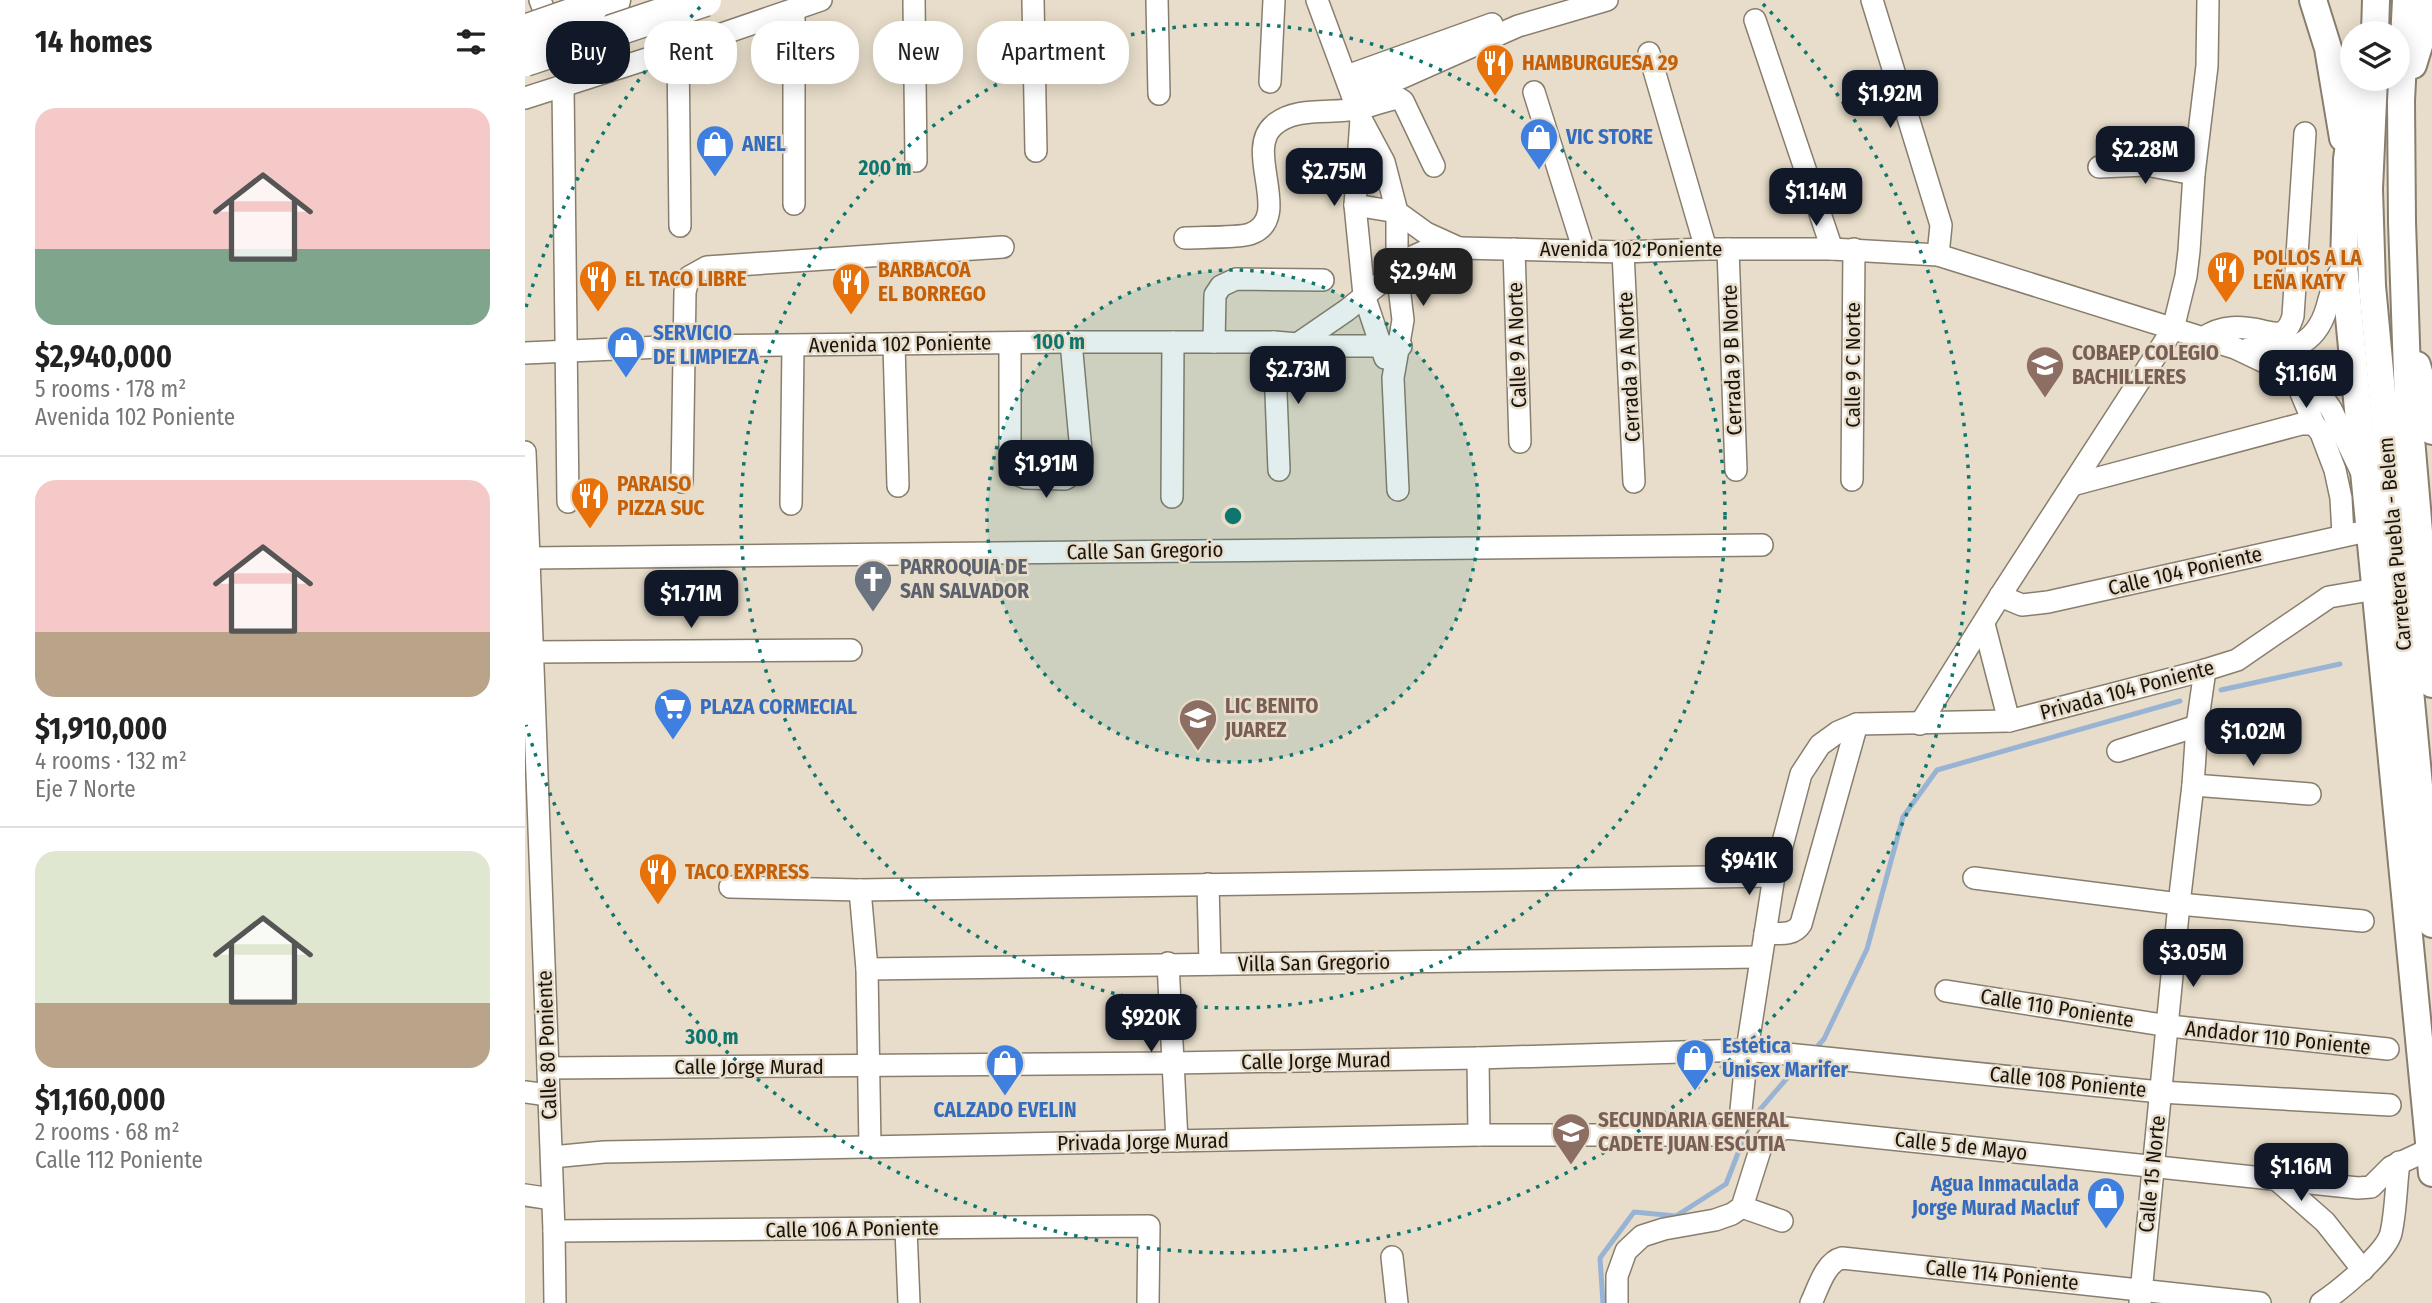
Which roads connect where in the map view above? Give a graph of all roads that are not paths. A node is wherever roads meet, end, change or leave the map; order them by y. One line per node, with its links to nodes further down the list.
1 (540, 0): 21 (street)
2 (553, 0): 18 (highway)
3 (705, 0): 26 (highway, bridge)
4 (821, 0): 19 (street)
5 (914, 0): 42 (street)
6 (1033, 0): 40 (street)
7 (1157, 0): 36 (street)
8 (1274, 0): 28 (street)
9 (1317, 0): 38 (street)
10 (1560, 0): 38 (street)
11 (1607, 0): 38 (street)
12 (1872, 0): 60 (street)
13 (2208, 0): 45 (street)
14 (2313, 0): 41 (main road)
15 (2406, 0): 22 (main road, Carretera Puebla - Belem)
16 (2427, 0): 27 (main road)
17 (603, 4): 24 (highway, bridge)
18 (525, 10)
19 (794, 10): 23 (street); 46 (street)
20 (1755, 20): 56 (street)
21 (549, 21)
22 (2405, 21)
23 (737, 29)
24 (525, 31)
25 (1649, 53): 54 (street)
26 (525, 60)
27 (2410, 72)
28 (1270, 82)
29 (568, 84): 31 (street)
30 (678, 84): 49 (street)
31 (563, 86): 37 (street); 79 (street)
32 (2356, 91): 41 (main road)
33 (2373, 91): 125 (main road, Carretera Puebla - Belem)
34 (2402, 91): 65 (main road, Carretera Puebla - Belem)
35 (1534, 92): 58 (street)
36 (1159, 94)
37 (525, 98)
38 (1354, 99): 43 (street); 47 (street); 48 (street); 50 (street)
39 (2305, 132): 67 (street)
40 (1036, 151)
41 (2347, 159): 61 (main road)
42 (916, 160)
43 (1434, 166)
44 (2099, 167): 45 (street)
45 (2194, 174): 66 (street)
46 (794, 204)
47 (1355, 205): 48 (street); 64 (street)
48 (1397, 212): 52 (street); 62 (street)
49 (680, 226)
50 (1185, 238)
51 (1003, 247): 75 (street)
52 (1460, 248): 53 (street, Avenida 102 Poniente); 62 (street, Avenida 102 Poniente)
53 (1514, 249): 58 (street, Avenida 102 Poniente); 84 (street, Calle 9 A Norte)
54 (1706, 249): 55 (street, Avenida 102 Poniente); 59 (street, Avenida 102 Poniente)
55 (1728, 249): 56 (street, Avenida 102 Poniente); 87 (street, Cerrada 9 B Norte)
56 (1832, 249): 57 (street, Avenida 102 Poniente)
57 (1854, 249): 60 (street, Avenida 102 Poniente); 88 (street, Calle 9 C Norte)
58 (1584, 251): 59 (street, Avenida 102 Poniente)
59 (1623, 252): 90 (street, Cerrada 9 A Norte)
60 (1938, 255): 66 (street, Avenida 102 Poniente)
61 (2344, 265): 78 (street, Avenida 102 Poniente); 91 (main road)
62 (1397, 270): 64 (street, Avenida 102 Poniente); 77 (street)
63 (1323, 280): 70 (street)
64 (1364, 295): 73 (street, Avenida 102 Poniente); 77 (street)
65 (2406, 327): 83 (main road); 108 (main road, Carretera Puebla - Belem)
66 (2173, 329): 67 (street, Avenida 102 Poniente); 92 (street)
67 (2203, 338): 78 (street, Avenida 102 Poniente)
68 (1071, 342): 69 (street, Avenida 102 Poniente); 72 (street, Avenida 102 Poniente); 72 (street)
69 (1173, 342): 70 (street, Avenida 102 Poniente); 95 (street)
70 (1214, 342): 71 (street, Avenida 102 Poniente)
71 (1275, 342): 73 (street, Avenida 102 Poniente); 86 (street)
72 (1010, 343): 74 (street, Avenida 102 Poniente)
73 (1299, 343): 77 (street, Avenida 102 Poniente)
74 (894, 345): 76 (street, Avenida 102 Poniente); 93 (street)
75 (684, 346): 76 (street, Avenida 102 Poniente); 79 (street, Avenida 102 Poniente); 89 (street)
76 (793, 346): 97 (street)
77 (1391, 347): 94 (street)
78 (2235, 348): 81 (street, Avenida 102 Poniente)
79 (567, 350): 80 (street, Avenida 102 Poniente); 96 (street)
80 (525, 353)
81 (2294, 376): 82 (street); 91 (street, Avenida 102 Poniente)
82 (2314, 424): 92 (street); 99 (street)
83 (2432, 431)
84 (1520, 442)
85 (525, 452): 101 (street, Calle 80 Poniente)
86 (1279, 470)
87 (1736, 470)
88 (1853, 480)
89 (682, 482)
90 (1634, 482)
91 (2366, 483): 98 (main road)
92 (2072, 485): 103 (street)
93 (898, 486)
94 (1398, 490)
95 (1172, 497)
96 (568, 502)
97 (792, 504)
98 (2371, 530): 99 (street, Calle 104 Poniente); 102 (main road)
99 (2343, 535): 103 (street, Calle 104 Poniente)
100 (1762, 545): 101 (street, Calle San Gregorio)
101 (528, 558): 106 (street, Calle 80 Poniente)
102 (2376, 589): 107 (street, Privada 104 Poniente); 149 (main road)
103 (2000, 596): 104 (street)
104 (1984, 624): 109 (street); 111 (street)
105 (851, 650): 106 (street)
106 (531, 652): 114 (street, Calle 80 Poniente)
107 (2205, 670): 109 (street, Privada 104 Poniente); 112 (street, Calle 15 Norte)
108 (2432, 684)
109 (2009, 721): 111 (street, Privada 104 Poniente)
110 (1857, 724): 111 (street, Privada 104 Poniente); 117 (street); 126 (street)
111 (1920, 724)
112 (2197, 726): 113 (street); 115 (street, Calle 15 Norte)
113 (2118, 751)
114 (531, 769): 119 (street, Calle 80 Poniente)
115 (2193, 785): 116 (street); 123 (street, Calle 15 Norte)
116 (2309, 793)
117 (1774, 876): 120 (street); 126 (street)
118 (1974, 878): 123 (street)
119 (532, 881): 127 (street, Calle 80 Poniente)
120 (1208, 884): 122 (street); 130 (street)
121 (730, 887): 122 (street)
122 (860, 890): 131 (street)
123 (2179, 904): 124 (street); 134 (street, Calle 15 Norte)
124 (2364, 921)
125 (2432, 924)
126 (1765, 933): 128 (street)
127 (535, 957): 133 (street, Calle 80 Poniente)
128 (1761, 957): 130 (street, Villa San Gregorio); 136 (street)
129 (1168, 963): 130 (street, Villa San Gregorio); 131 (street, Villa San Gregorio); 138 (street)
130 (1210, 964)
131 (867, 969): 139 (street)
132 (1946, 991): 134 (street, Calle 110 Poniente)
133 (536, 1023): 140 (street, Calle 80 Poniente)
134 (2169, 1026): 135 (street, Andador 110 Poniente); 141 (street, Calle 15 Norte)
135 (2388, 1049)
136 (1747, 1050): 137 (street, Calle Jorge Murad); 141 (street, Calle 108 Poniente); 145 (street, Privada Jorge Murad)
137 (1478, 1058): 138 (street, Calle Jorge Murad); 145 (street)
138 (1172, 1063): 139 (street, Calle Jorge Murad); 146 (street)
139 (869, 1067): 140 (street, Calle Jorge Murad); 147 (street)
140 (548, 1068): 143 (street, Calle 80 Poniente)
141 (2160, 1091): 144 (street, Calle 108 Poniente); 151 (street, Calle 15 Norte)
142 (525, 1092): 143 (street)
143 (548, 1095): 148 (street, Calle 80 Poniente)
144 (2390, 1105)
145 (1479, 1135): 146 (street, Privada Jorge Murad)
146 (1177, 1141): 147 (street, Privada Jorge Murad)
147 (870, 1147): 148 (street, Privada Jorge Murad)
148 (552, 1157): 154 (street, Calle 80 Poniente)
149 (2431, 1161): 150 (street, Calle 5 de Mayo)
150 (2399, 1162): 152 (street, Calle 5 de Mayo); 160 (street)
151 (2154, 1165): 152 (street, Calle 5 de Mayo); 155 (street, Calle 5 de Mayo); 161 (street, Calle 15 Norte)
152 (2276, 1179): 160 (street)
153 (525, 1195): 154 (street)
154 (552, 1199): 158 (street, Calle 80 Poniente)
155 (1742, 1207): 156 (street); 166 (street)
156 (1781, 1221)
157 (906, 1229): 158 (street, Calle 106 A Poniente); 163 (street); 164 (street, Calle 106 A Poniente)
158 (554, 1231): 162 (street, Calle 80 Poniente)
159 (1392, 1256): 165 (street)
160 (2363, 1270): 169 (street)
161 (2141, 1297): 167 (street, Calle 114 Poniente); 168 (street, Calle 114 Poniente)
162 (555, 1303)
163 (909, 1303)
164 (1149, 1303)
165 (1397, 1303)
166 (1617, 1303)
167 (1811, 1303)
168 (2260, 1303)
169 (2321, 1303)

